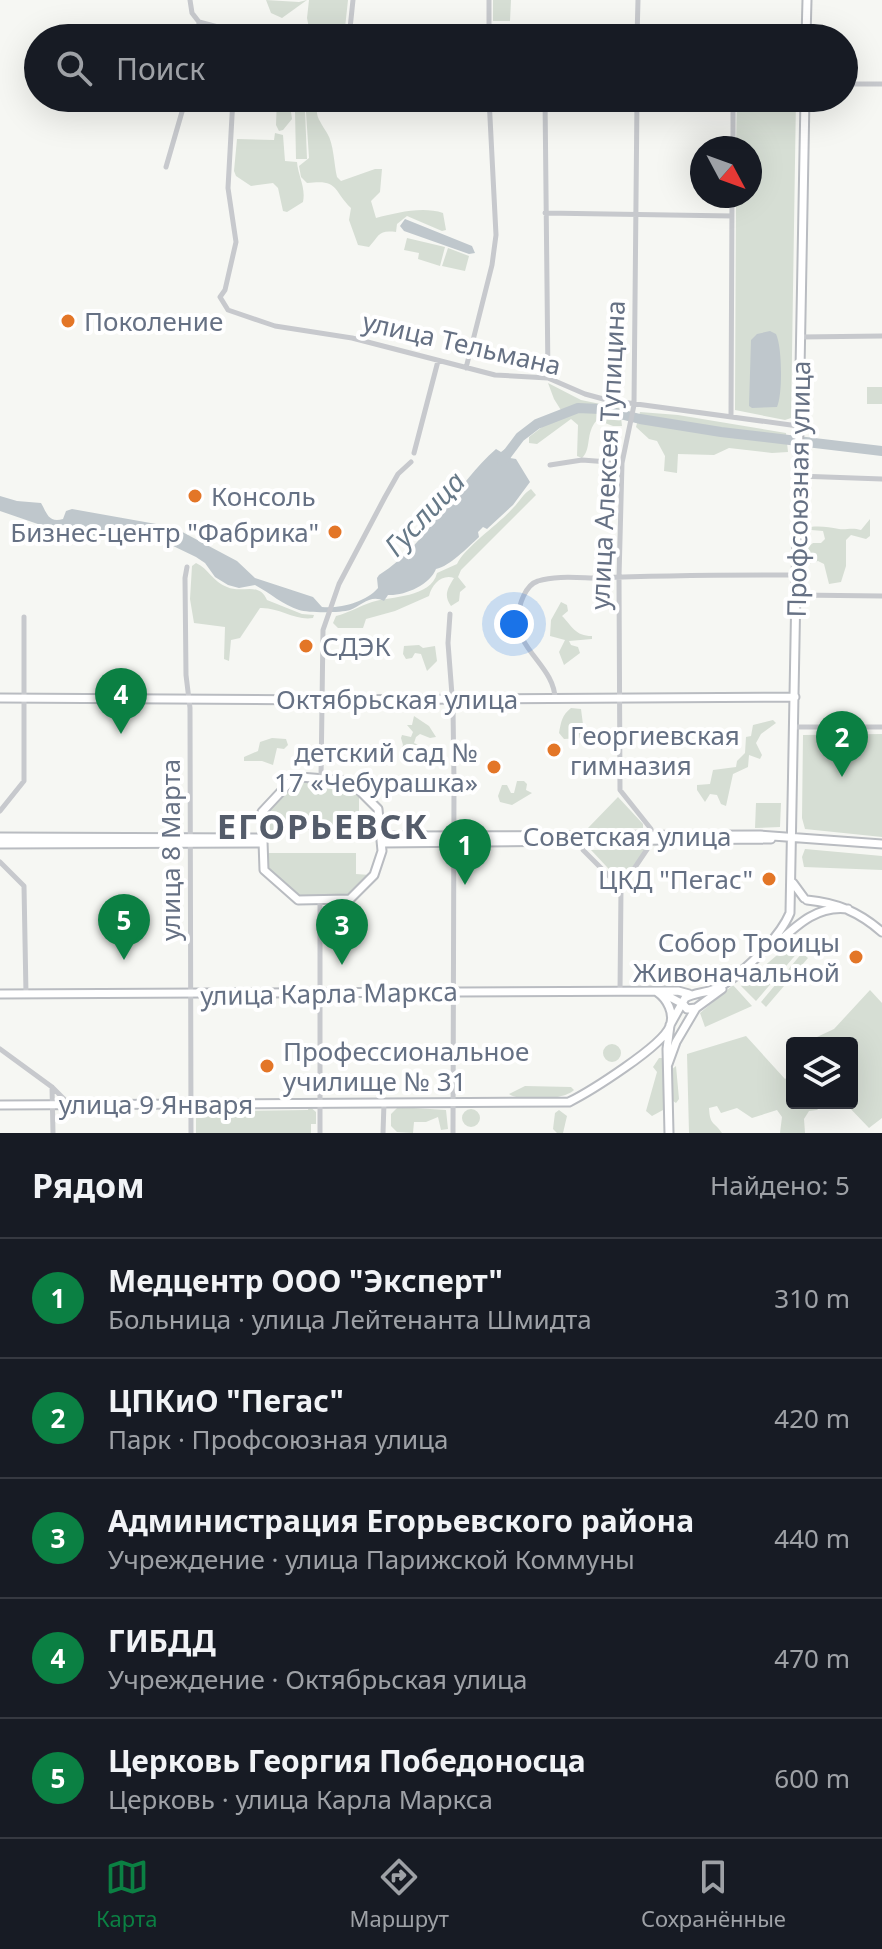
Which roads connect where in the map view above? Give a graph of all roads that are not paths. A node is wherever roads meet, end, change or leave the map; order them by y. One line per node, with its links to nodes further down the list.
1 (190, 0): 6 (street)
2 (353, 0): 8 (street)
3 (489, 0): 9 (street)
4 (638, 0): 10 (street)
5 (807, 0): 11 (street)
6 (199, 22): 7 (street)
7 (205, 24)
8 (350, 24)
9 (489, 24)
10 (637, 24)
11 (806, 24)
12 (858, 84): 13 (street)
13 (882, 84)
14 (182, 112): 22 (street)
15 (232, 112): 29 (street, улица Тельмана)
16 (490, 112): 30 (street)
17 (545, 112): 24 (street)
18 (637, 112): 25 (street, улица Алексея Тупицина)
19 (733, 112): 21 (street)
20 (805, 112): 28 (street, Профсоюзная улица)
21 (733, 136)
22 (166, 167)
23 (732, 208): 26 (street)
24 (545, 213): 25 (street); 31 (street)
25 (636, 215): 26 (street); 32 (street, улица Алексея Тупицина)
26 (732, 216): 33 (street)
27 (882, 336): 28 (street)
28 (800, 337): 34 (street, Профсоюзная улица)
29 (438, 361): 30 (street, улица Тельмана); 35 (street)
30 (466, 368): 31 (street, улица Тельмана)
31 (548, 378): 32 (street, улица Тельмана)
32 (633, 408): 33 (street, улица Тельмана); 37 (street, улица Алексея Тупицина)
33 (731, 416): 34 (street, улица Тельмана)
34 (798, 430): 39 (street, Профсоюзная улица)
35 (414, 453)
36 (411, 462): 55 (street)
37 (622, 463): 38 (street); 43 (street, улица Алексея Тупицина)
38 (550, 465)
39 (798, 476): 40 (street); 42 (street, Профсоюзная улица)
40 (882, 479)
41 (187, 567): 52 (street, улица 8 Марта)
42 (797, 575): 43 (street); 44 (street, Профсоюзная улица)
43 (619, 577): 51 (street, улица Алексея Тупицина); 54 (street)
44 (796, 595): 45 (street); 48 (street, Профсоюзная улица)
45 (882, 596)
46 (450, 614): 53 (street)
47 (24, 617): 50 (street)
48 (795, 697): 51 (street, Октябрьская улица); 56 (street, Профсоюзная улица)
49 (0, 698): 50 (street, Октябрьская улица)
50 (24, 698): 52 (street, Октябрьская улица); 59 (street)
51 (619, 698): 54 (street, Октябрьская улица); 61 (street, улица Алексея Тупицина)
52 (189, 699): 55 (street, Октябрьская улица); 63 (street, улица 8 Марта)
53 (452, 699): 54 (street, Октябрьская улица); 55 (street, Октябрьская улица); 66 (street)
54 (555, 699)
55 (320, 700): 58 (street)
56 (794, 727): 57 (street); 62 (street, Профсоюзная улица)
57 (882, 727)
58 (321, 778): 64 (street); 65 (street)
59 (0, 811)
60 (0, 837): 63 (street)
61 (652, 839): 62 (street, Советская улица); 66 (street, Советская улица); 67 (street, Советская улица); 72 (street)
62 (793, 839): 69 (street, Советская улица); 71 (street, Профсоюзная улица)
63 (191, 840): 64 (street); 68 (street); 86 (street, улица 8 Марта)
64 (261, 840): 74 (street)
65 (382, 840): 66 (street, Советская улица); 74 (street)
66 (454, 840): 67 (street, Советская улица); 80 (street)
67 (582, 842): 72 (street)
68 (0, 844)
69 (882, 844)
70 (0, 862): 85 (street)
71 (792, 881): 73 (street); 75 (street, Профсоюзная улица)
72 (621, 888): 81 (street)
73 (806, 899): 75 (street); 76 (street); 78 (street)
74 (320, 901): 83 (street)
75 (791, 903): 77 (street)
76 (848, 909): 78 (street); 79 (street)
77 (790, 913): 78 (street); 87 (street)
78 (806, 918): 89 (street)
79 (882, 932)
80 (452, 991): 81 (street, улица Карла Маркса); 83 (street, улица Карла Маркса); 96 (street)
81 (620, 991): 82 (street, улица Карла Маркса)
82 (657, 992): 87 (street, улица Карла Маркса); 88 (street); 90 (street)
83 (320, 993): 86 (street, улица Карла Маркса); 94 (street)
84 (0, 994): 85 (street, улица Карла Маркса)
85 (26, 994): 86 (street, улица Карла Маркса)
86 (191, 995): 97 (street, улица 8 Марта)
87 (692, 995): 88 (street); 89 (street)
88 (683, 1004): 89 (street); 90 (street, улица 9 Января)
89 (696, 1008): 92 (street)
90 (670, 1025): 92 (street); 96 (street, улица 9 Января)
91 (0, 1049): 93 (street)
92 (668, 1065): 106 (street)
93 (52, 1087): 99 (street); 100 (street)
94 (320, 1103): 95 (street, улица 9 Января); 97 (street, улица 9 Января); 103 (street)
95 (384, 1103): 96 (street, улица 9 Января); 104 (street)
96 (453, 1103): 105 (street)
97 (190, 1104): 100 (street, улица 9 Января); 102 (street, улица 8 Марта)
98 (0, 1105): 99 (street, улица 9 Января)
99 (52, 1105): 100 (street, улица 9 Января); 101 (street)
100 (70, 1105)
101 (53, 1133)
102 (191, 1133)
103 (320, 1133)
104 (383, 1133)
105 (453, 1133)
106 (669, 1133)

